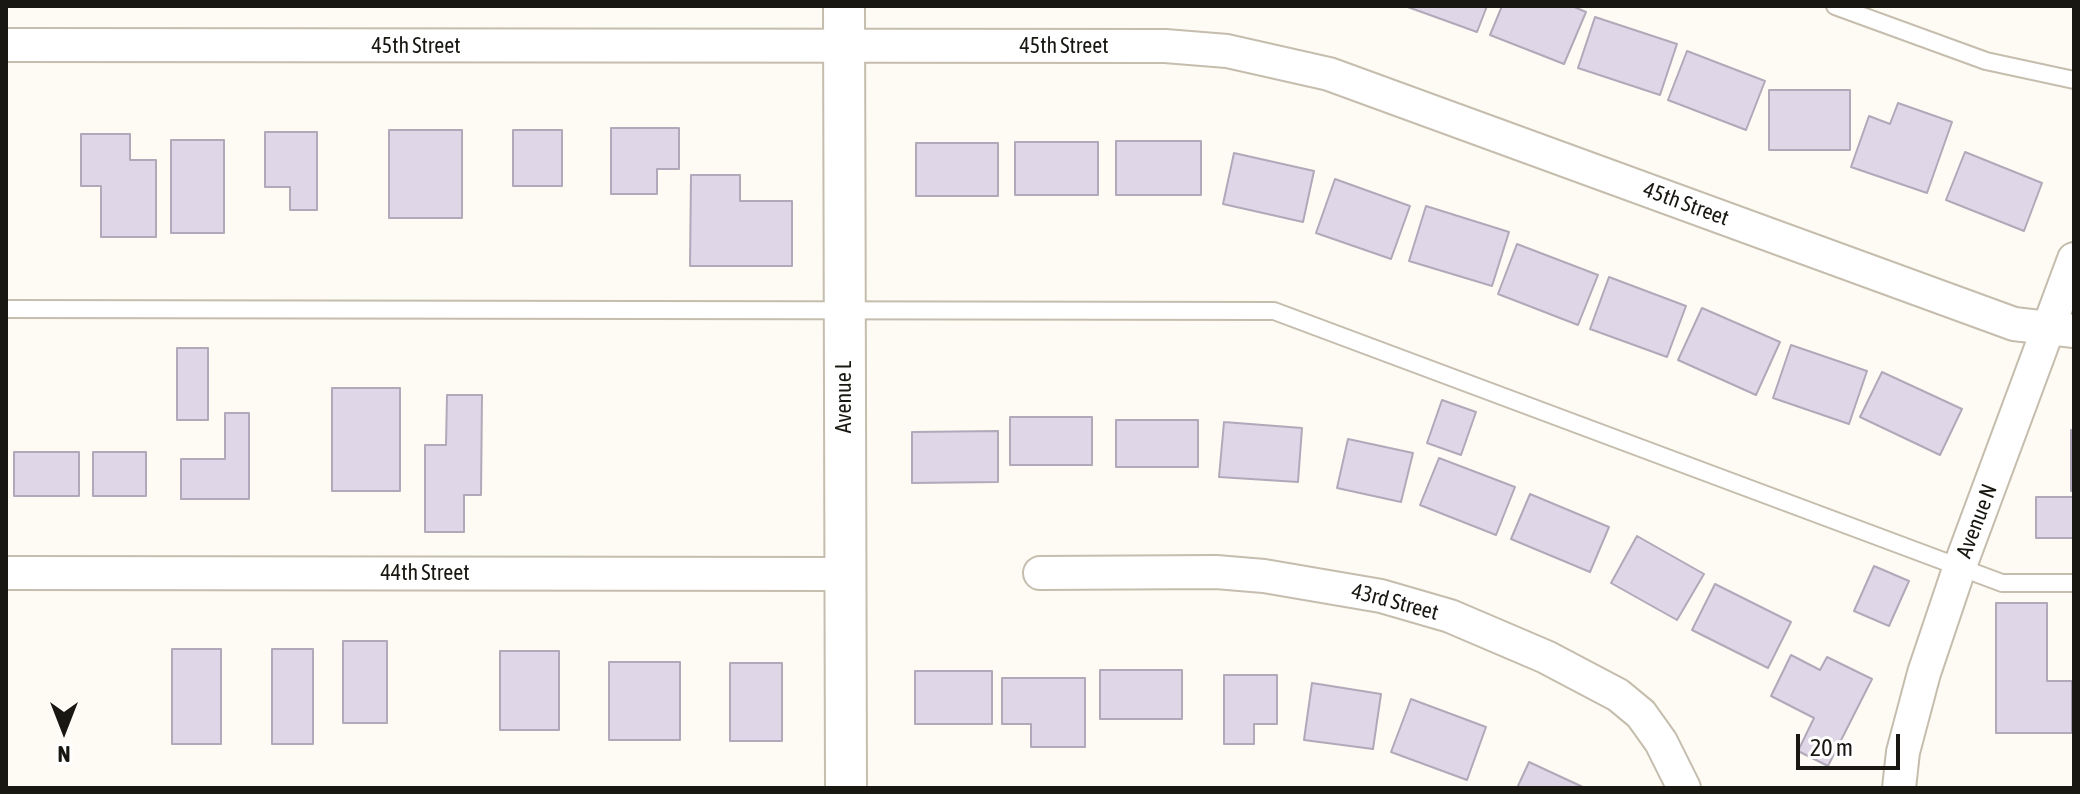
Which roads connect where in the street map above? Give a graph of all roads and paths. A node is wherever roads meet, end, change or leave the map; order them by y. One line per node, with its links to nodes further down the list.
1 (844, 6): 4 (street, Avenue L)
2 (1835, 6): 5 (lane)
3 (6, 45): 4 (street, 45th Street)
4 (844, 46): 7 (street, Avenue L); 9 (street, 45th Street)
5 (2074, 80)
6 (2074, 259): 9 (street, Avenue N)
7 (843, 308): 8 (lane); 10 (lane); 13 (street, Avenue L)
8 (6, 309)
9 (2062, 330): 10 (street, Avenue N)
10 (1960, 566): 14 (lane); 17 (street, Avenue N)
11 (6, 573): 13 (street, 44th Street)
12 (1040, 573): 16 (street, 43rd Street)
13 (845, 574): 15 (street, Avenue L)
14 (2074, 583)
15 (846, 788)
16 (1684, 788)
17 (1899, 788)

